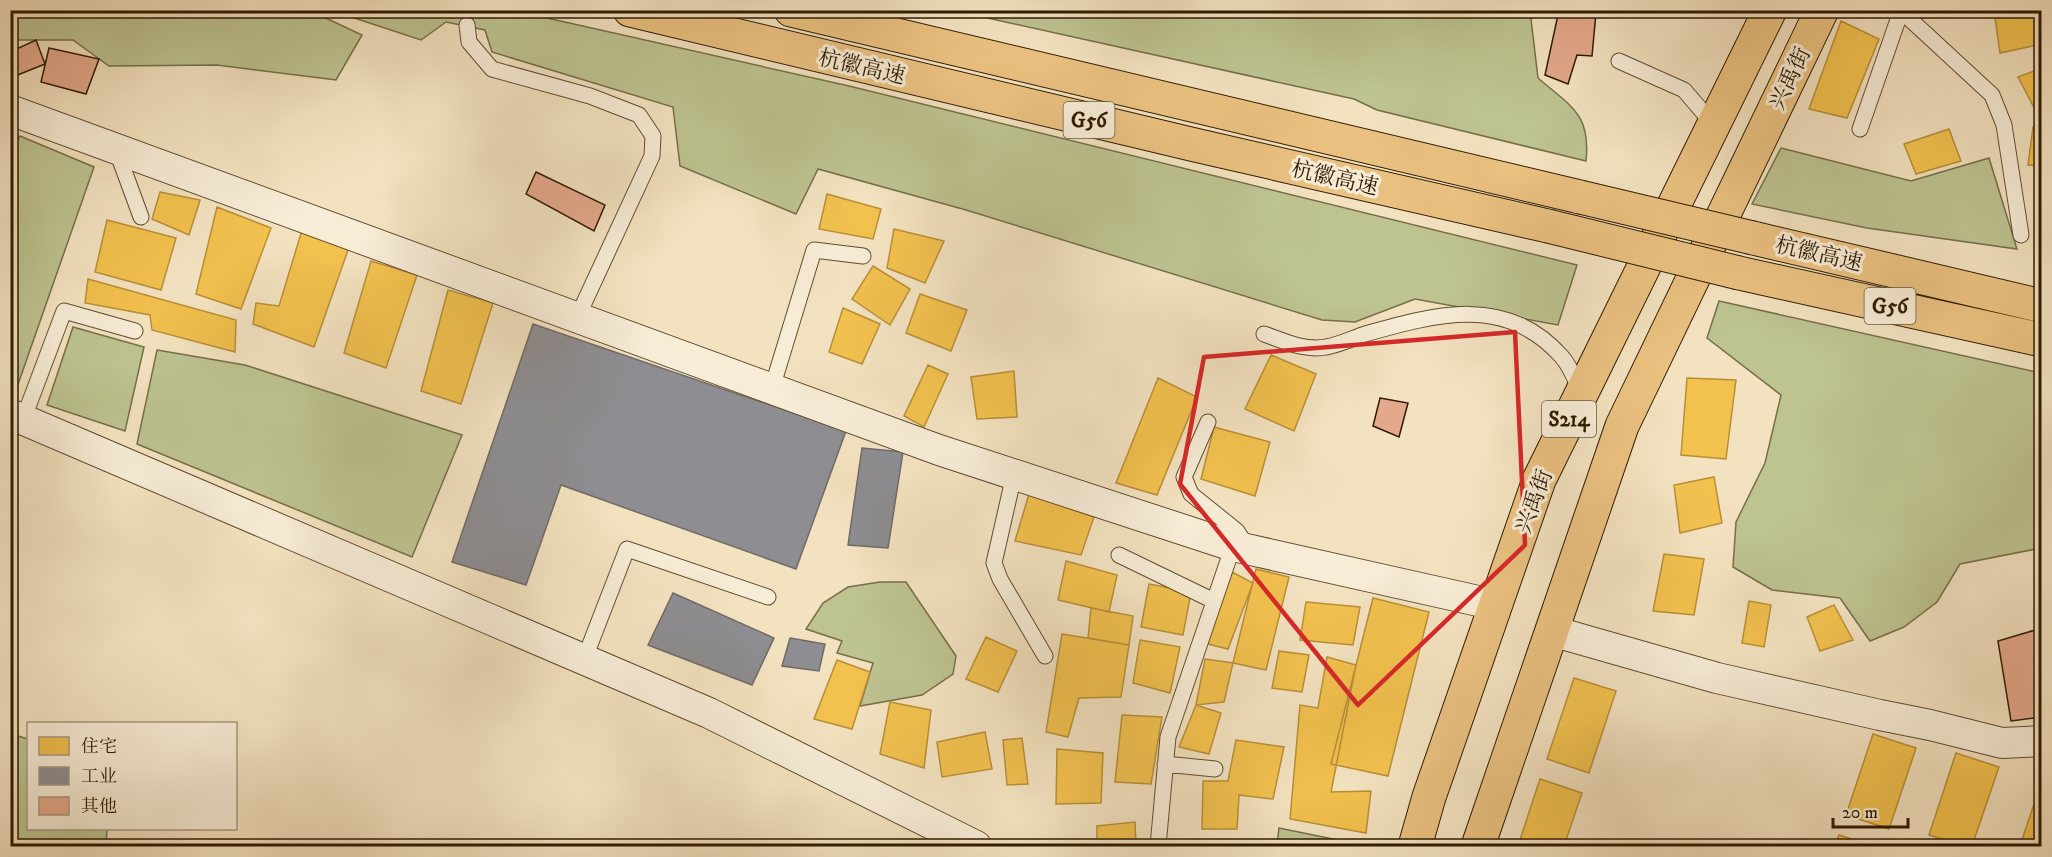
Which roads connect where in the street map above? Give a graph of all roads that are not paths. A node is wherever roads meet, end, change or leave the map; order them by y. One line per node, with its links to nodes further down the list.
1 (630, 10): 19 (main road, 杭徽高速 / G56, bridge)
2 (791, 10): 15 (main road, 杭徽高速 / G56, bridge)
3 (1770, 10): 9 (main road, 兴禹街 / S214)
4 (1822, 10): 30 (main road, 兴禹街 / S214)
5 (1901, 11): 10 (lane); 13 (lane)
6 (467, 25): 16 (lane)
7 (1619, 61): 9 (lane)
8 (10, 110): 11 (street)
9 (1714, 125): 21 (main road, 兴禹街 / S214)
10 (1860, 129)
11 (116, 148): 12 (lane); 16 (street)
12 (141, 217)
13 (2021, 235)
14 (863, 256): 20 (lane)
15 (2042, 306)
16 (578, 316): 20 (street)
17 (135, 331): 22 (lane)
18 (1264, 334): 21 (lane)
19 (2042, 340)
20 (772, 388): 24 (street)
21 (1582, 394): 29 (main road, 兴禹街 / S214)
22 (17, 417): 32 (street)
23 (1208, 422): 25 (lane)
24 (1014, 474): 25 (street); 31 (lane)
25 (1241, 548): 28 (lane); 29 (street)
26 (1119, 555): 28 (lane)
27 (768, 597): 32 (lane)
28 (1214, 601): 34 (lane)
29 (1496, 605): 38 (main road, 兴禹街 / S214)
30 (1552, 631): 33 (street); 39 (main road, 兴禹街 / S214)
31 (1045, 656)
32 (584, 660): 36 (street)
33 (2042, 741)
34 (1165, 764): 35 (lane); 37 (lane)
35 (1215, 769)
36 (976, 846)
37 (1158, 846)
38 (1414, 846)
39 (1478, 846)

